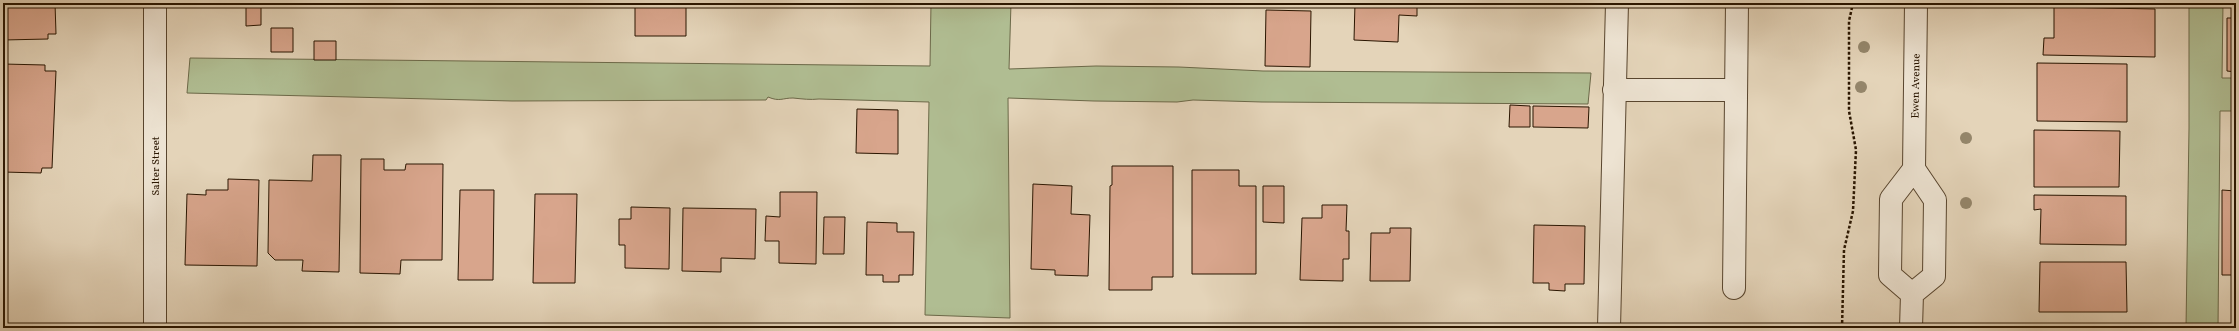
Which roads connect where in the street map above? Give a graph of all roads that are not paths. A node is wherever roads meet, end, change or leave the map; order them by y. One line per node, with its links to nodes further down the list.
1 (155, 3): 10 (street, Salter Street)
2 (1616, 3): 5 (street)
3 (1737, 3): 6 (street)
4 (1916, 3): 7 (street, Ewen Avenue)
5 (1614, 90): 6 (street); 11 (street)
6 (1735, 90): 8 (street)
7 (1914, 169): 9 (street); 9 (street)
8 (1734, 288)
9 (1912, 294): 12 (street)
10 (155, 328)
11 (1609, 328)
12 (1911, 328)

